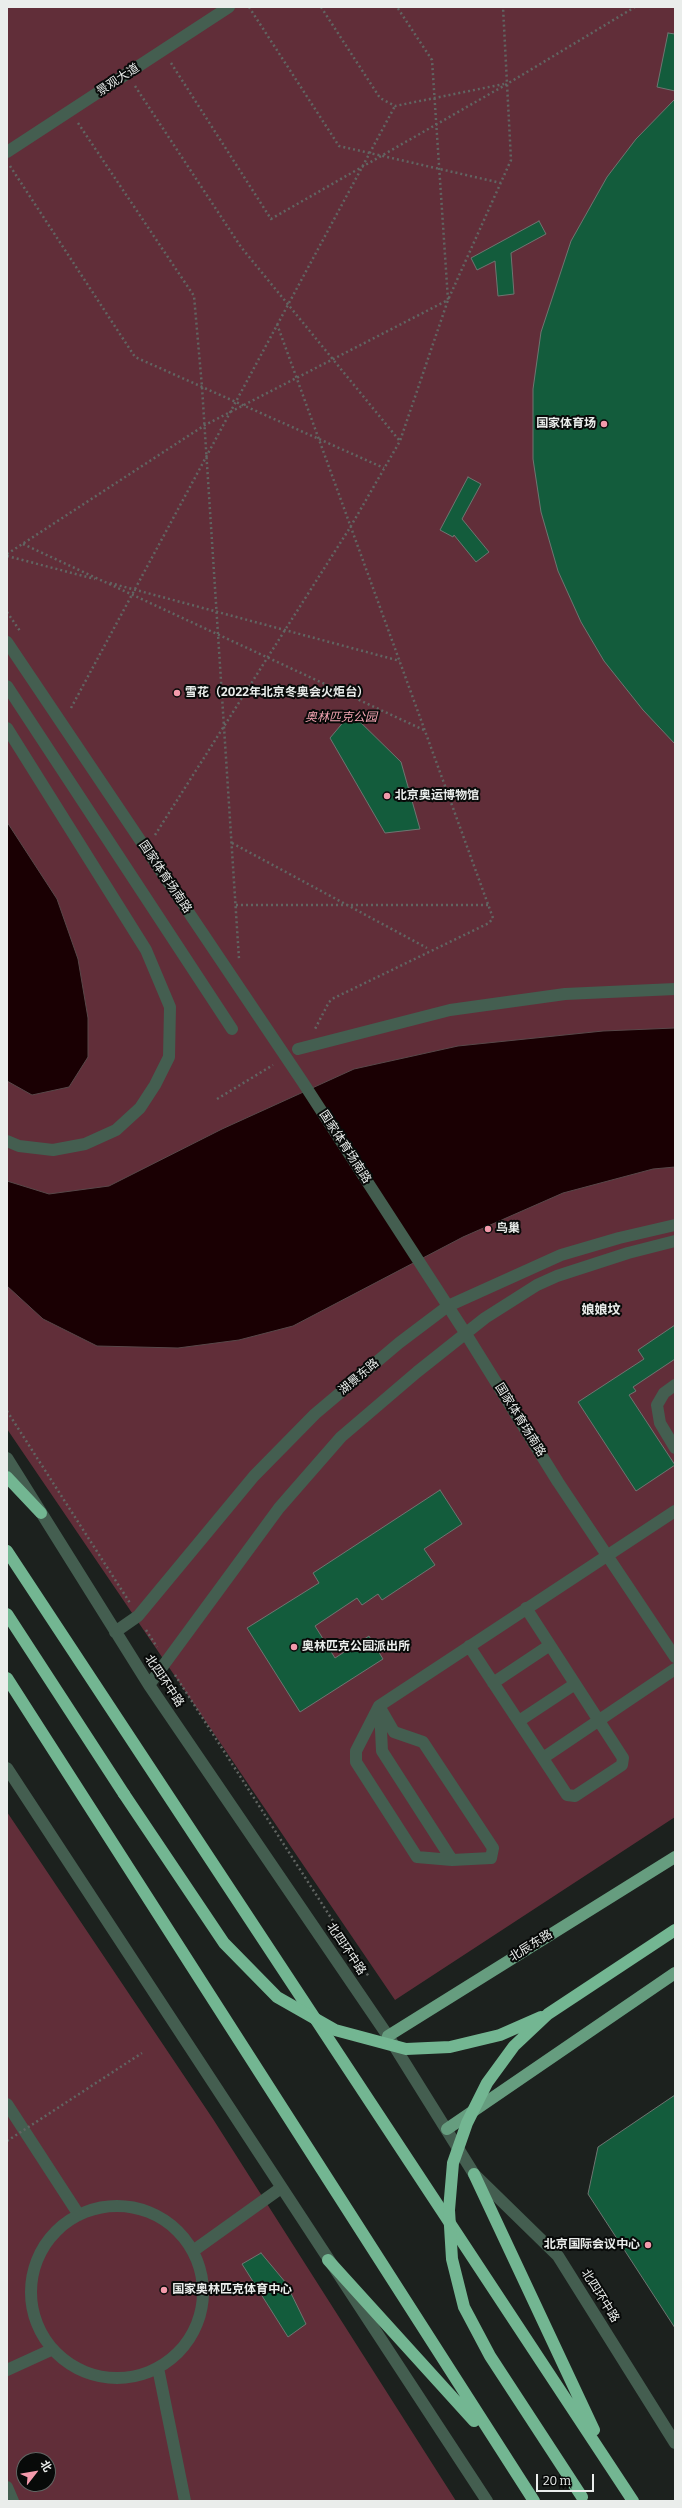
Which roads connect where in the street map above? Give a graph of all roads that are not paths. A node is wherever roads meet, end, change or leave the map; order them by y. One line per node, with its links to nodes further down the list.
1 (229, 7): 2 (street, 景观大道)
2 (7, 152)
3 (7, 642): 12 (street, 国家体育场南路)
4 (7, 686): 7 (street)
5 (7, 728): 9 (street)
6 (675, 989): 8 (street)
7 (232, 1029)
8 (298, 1050)
9 (7, 1141)
10 (675, 1225): 12 (street, 湖景东路)
11 (675, 1241): 13 (street)
12 (448, 1306): 13 (street, 国家体育场南路); 24 (street, 湖景东路)
13 (466, 1334): 21 (street, 国家体育场南路); 32 (street)
14 (675, 1385): 15 (street)
15 (675, 1448)
16 (7, 1458): 19 (street, 北四环中路)
17 (7, 1477): 19 (highway)
18 (675, 1511): 21 (street)
19 (41, 1513): 24 (street, 北四环中路)
20 (7, 1551): 56 (highway)
21 (607, 1555): 22 (street); 27 (street, 国家体育场南路)
22 (526, 1608): 25 (street); 26 (street)
23 (7, 1614): 42 (highway, bridge)
24 (115, 1632): 32 (street, 北四环中路)
25 (469, 1646): 30 (street); 33 (street)
26 (550, 1646): 30 (street); 31 (street)
27 (675, 1657)
28 (675, 1669): 34 (street)
29 (7, 1678): 55 (highway)
30 (494, 1683): 35 (street)
31 (575, 1684): 34 (street); 35 (street)
32 (149, 1685): 43 (street, 北四环中路)
33 (379, 1706): 39 (street); 39 (street); 39 (street)
34 (599, 1720): 36 (street); 36 (street)
35 (519, 1721): 36 (street)
36 (543, 1758)
37 (7, 1768): 47 (street)
38 (675, 1857): 43 (main road, 北辰东路)
39 (452, 1860)
40 (675, 1930): 42 (highway, bridge)
41 (675, 1973): 45 (main road)
42 (548, 2014): 58 (highway, bridge)
43 (388, 2036): 45 (street, 北四环中路)
44 (7, 2104): 48 (street)
45 (447, 2129): 46 (street, 北四环中路)
46 (474, 2174): 54 (street, 北四环中路); 56 (highway)
47 (281, 2188): 49 (street); 50 (street)
48 (79, 2214): 49 (street); 51 (street)
49 (193, 2251): 52 (street)
50 (328, 2260): 55 (highway); 61 (street)
51 (53, 2349): 52 (street); 53 (street)
52 (158, 2368): 60 (street)
53 (7, 2370)
54 (675, 2444)
55 (496, 2445): 62 (highway)
56 (613, 2469): 63 (highway)
57 (7, 2486): 59 (street)
58 (583, 2499)
59 (12, 2501)
60 (185, 2501)
61 (487, 2501)
62 (534, 2501)
63 (633, 2501)

